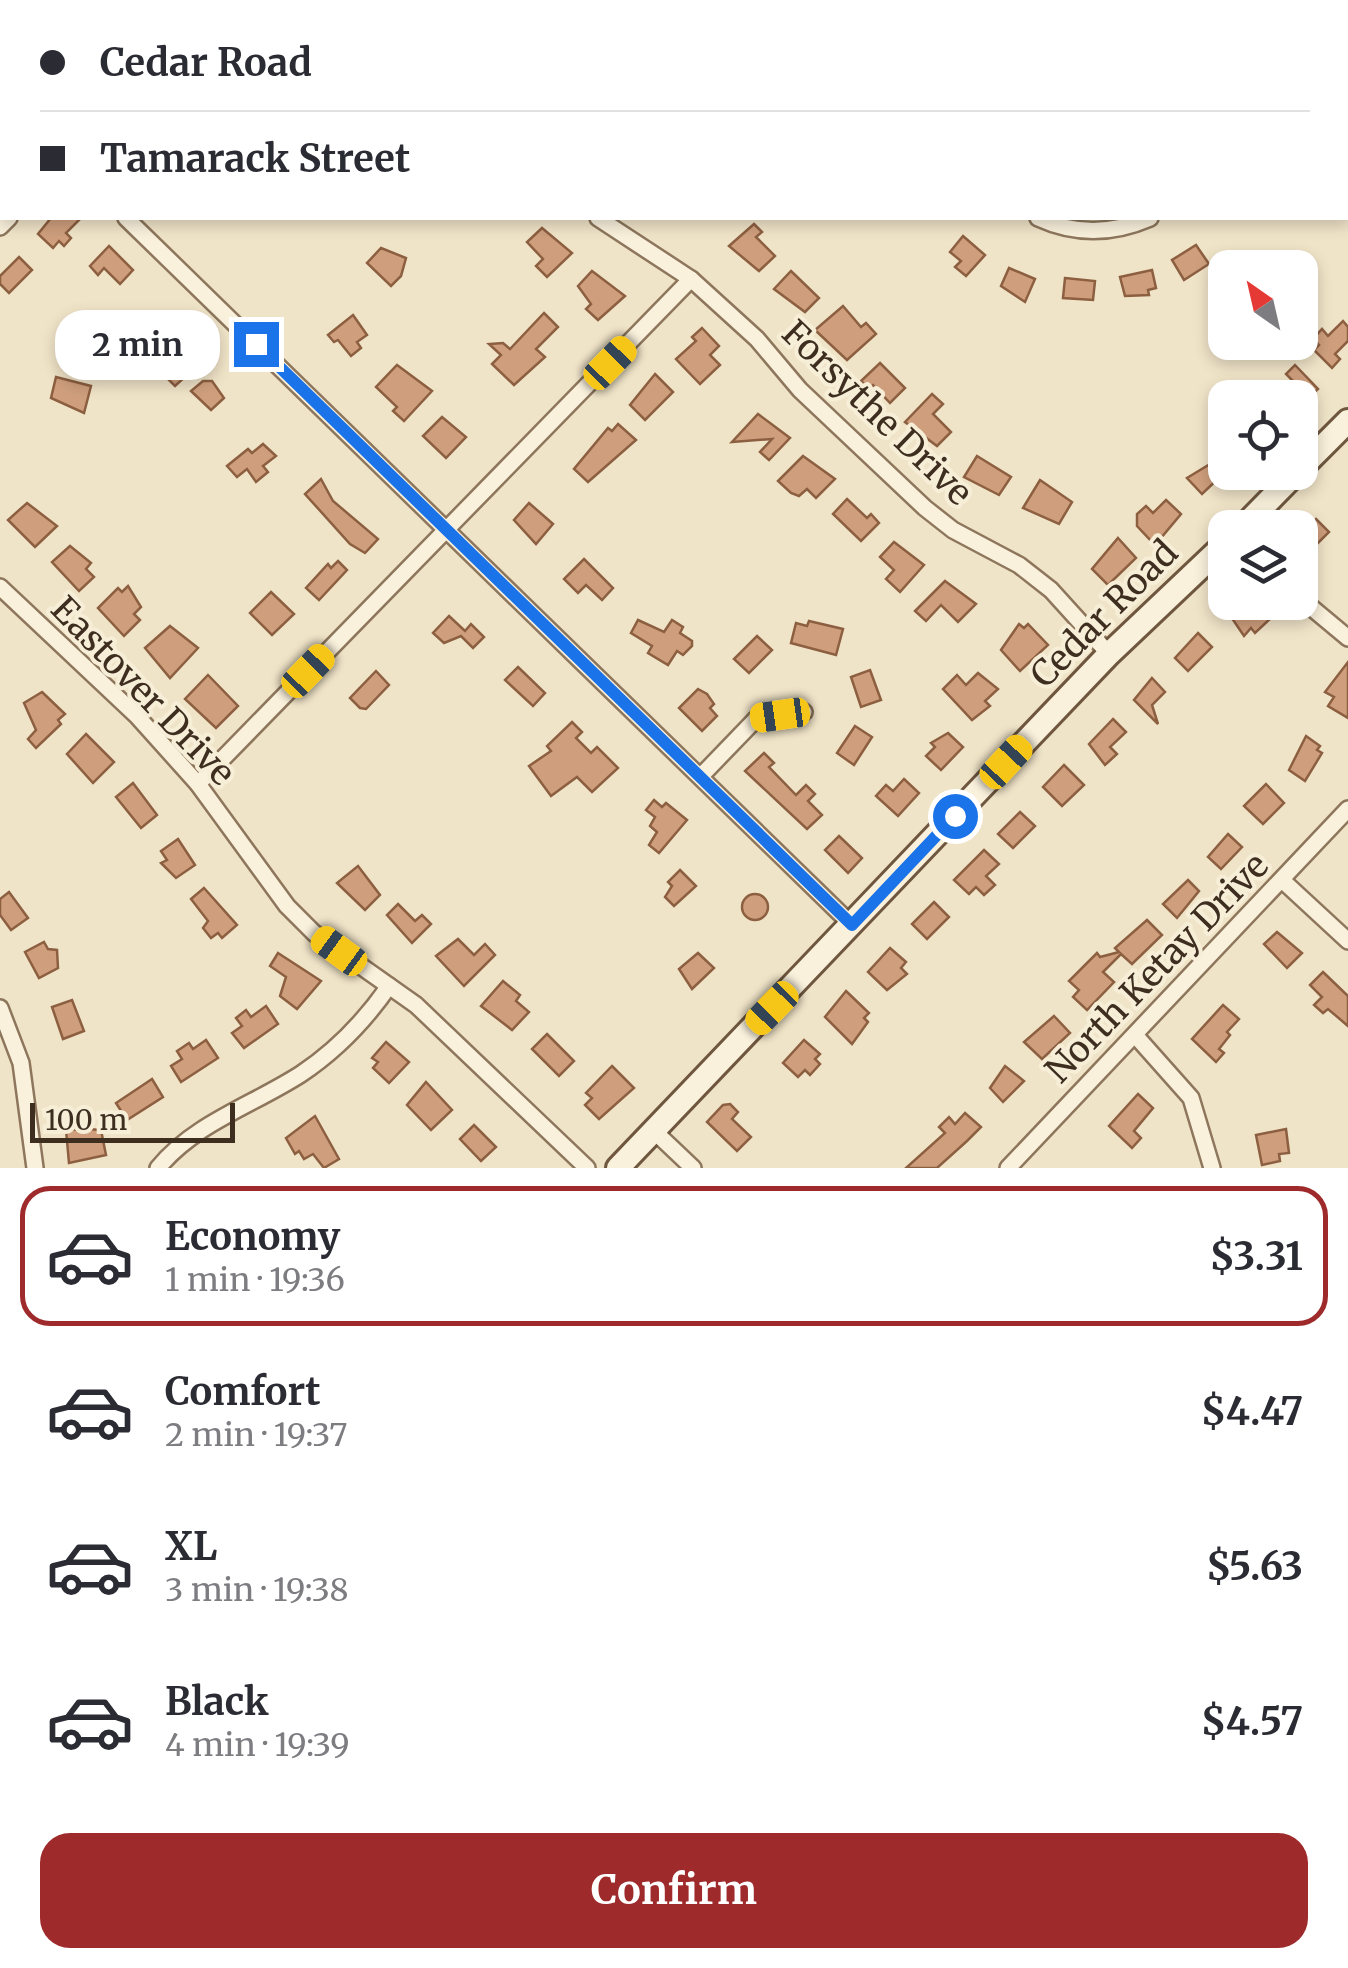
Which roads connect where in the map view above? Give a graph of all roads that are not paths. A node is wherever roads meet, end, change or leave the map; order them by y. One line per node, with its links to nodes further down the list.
1 (128, 220): 10 (street)
2 (601, 220): 5 (street, Forsythe Drive)
3 (1044, 220): 4 (street)
4 (1143, 220)
5 (691, 279): 10 (street); 15 (street, Forsythe Drive)
6 (1348, 421): 7 (street)
7 (1318, 451)
8 (1279, 490): 9 (street)
9 (1260, 510)
10 (446, 530): 17 (street); 18 (street)
11 (1208, 560): 15 (street, Cedar Road)
12 (1, 590): 18 (street, Eastover Drive)
13 (1318, 613): 14 (street)
14 (1348, 638)
15 (1109, 654): 21 (street, Cedar Road)
16 (804, 712): 17 (street)
17 (701, 776): 21 (street)
18 (198, 784): 23 (street, Eastover Drive)
19 (1348, 809): 20 (street, North Ketay Drive)
20 (1282, 880): 22 (street); 25 (street, North Ketay Drive)
21 (852, 925): 27 (street, Cedar Road)
22 (1348, 942)
23 (388, 986): 29 (street); 30 (street, Eastover Drive)
24 (0, 1008): 26 (street)
25 (1134, 1035): 33 (street, North Ketay Drive); 34 (street)
26 (6, 1036): 28 (street)
27 (654, 1131): 31 (street, Cedar Road); 32 (street)
28 (35, 1168)
29 (158, 1168)
30 (586, 1168)
31 (618, 1168)
32 (693, 1168)
33 (1008, 1168)
34 (1212, 1168)

